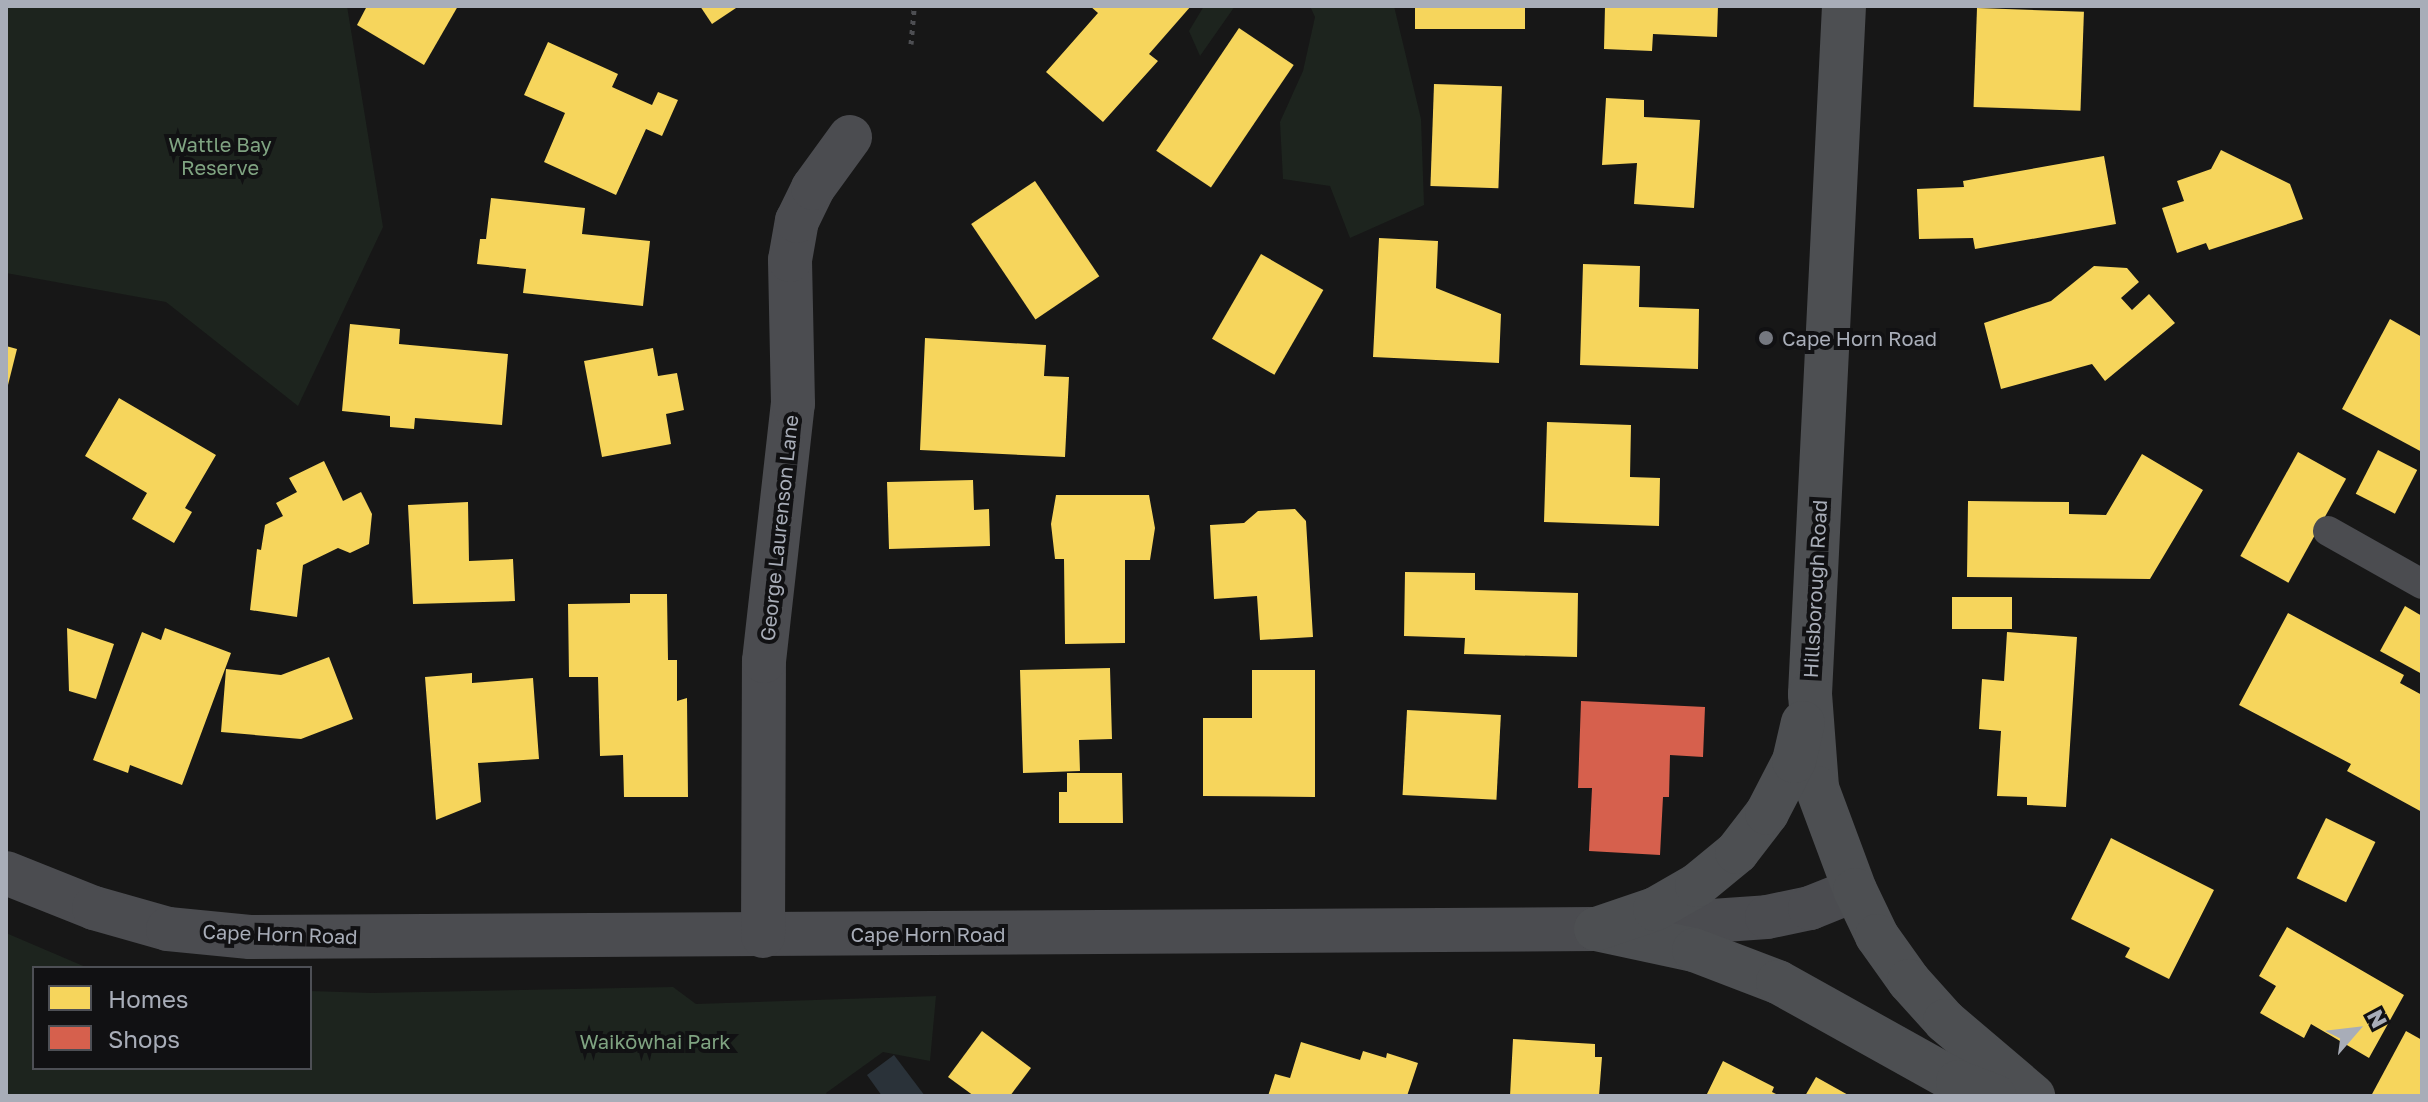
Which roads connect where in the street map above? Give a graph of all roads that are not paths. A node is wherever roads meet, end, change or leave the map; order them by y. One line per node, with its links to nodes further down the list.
1 (1844, 6): 5 (main road, Hillsborough Road)
2 (850, 137): 9 (street, George Laurenson Lane)
3 (2328, 531): 4 (lane)
4 (2422, 584)
5 (1810, 694): 7 (main road, Hillsborough Road); 8 (main road)
6 (6, 873): 9 (street, Cape Horn Road)
7 (1855, 890): 8 (street, Cape Horn Road); 11 (main road, Hillsborough Road)
8 (1596, 929): 9 (street, Cape Horn Road); 10 (main road)
9 (763, 936)
10 (1994, 1096)
11 (2033, 1096)

